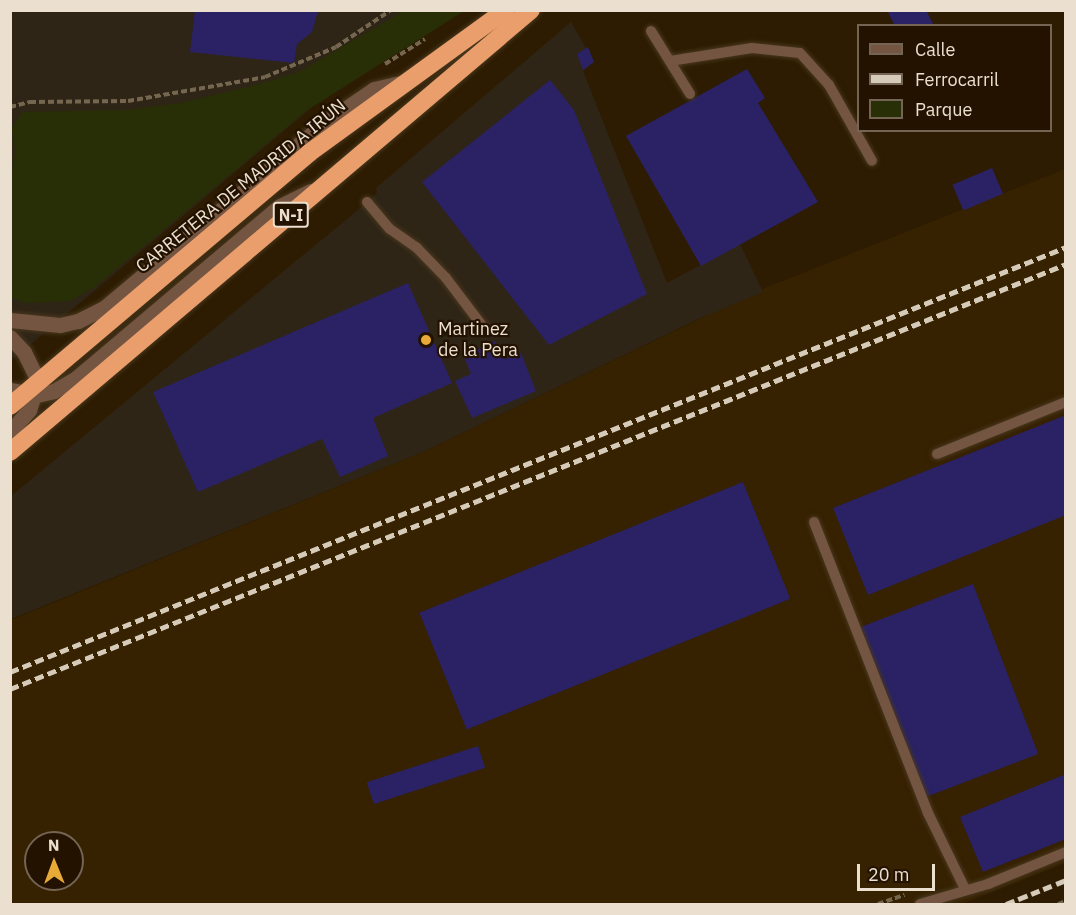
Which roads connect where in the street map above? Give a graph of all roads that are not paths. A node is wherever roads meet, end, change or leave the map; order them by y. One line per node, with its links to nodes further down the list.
1 (506, 10): 5 (highway, CARRETERA DE MADRID A IRÚN)
2 (531, 10): 8 (highway, N-I)
3 (651, 31): 4 (lane)
4 (670, 60): 6 (lane); 7 (lane)
5 (416, 80): 10 (street); 13 (highway, CARRETERA DE MADRID A IRÚN)
6 (690, 94)
7 (872, 160)
8 (335, 179): 13 (street); 16 (highway, N-I)
9 (367, 202): 11 (lane)
10 (10, 320)
11 (484, 328)
12 (10, 337): 13 (street)
13 (24, 393): 15 (street)
14 (1065, 402): 17 (lane)
15 (10, 432)
16 (10, 452)
17 (938, 454)
18 (814, 522): 20 (lane)
19 (1065, 852): 20 (lane)
20 (965, 889): 21 (lane)
21 (920, 904)

